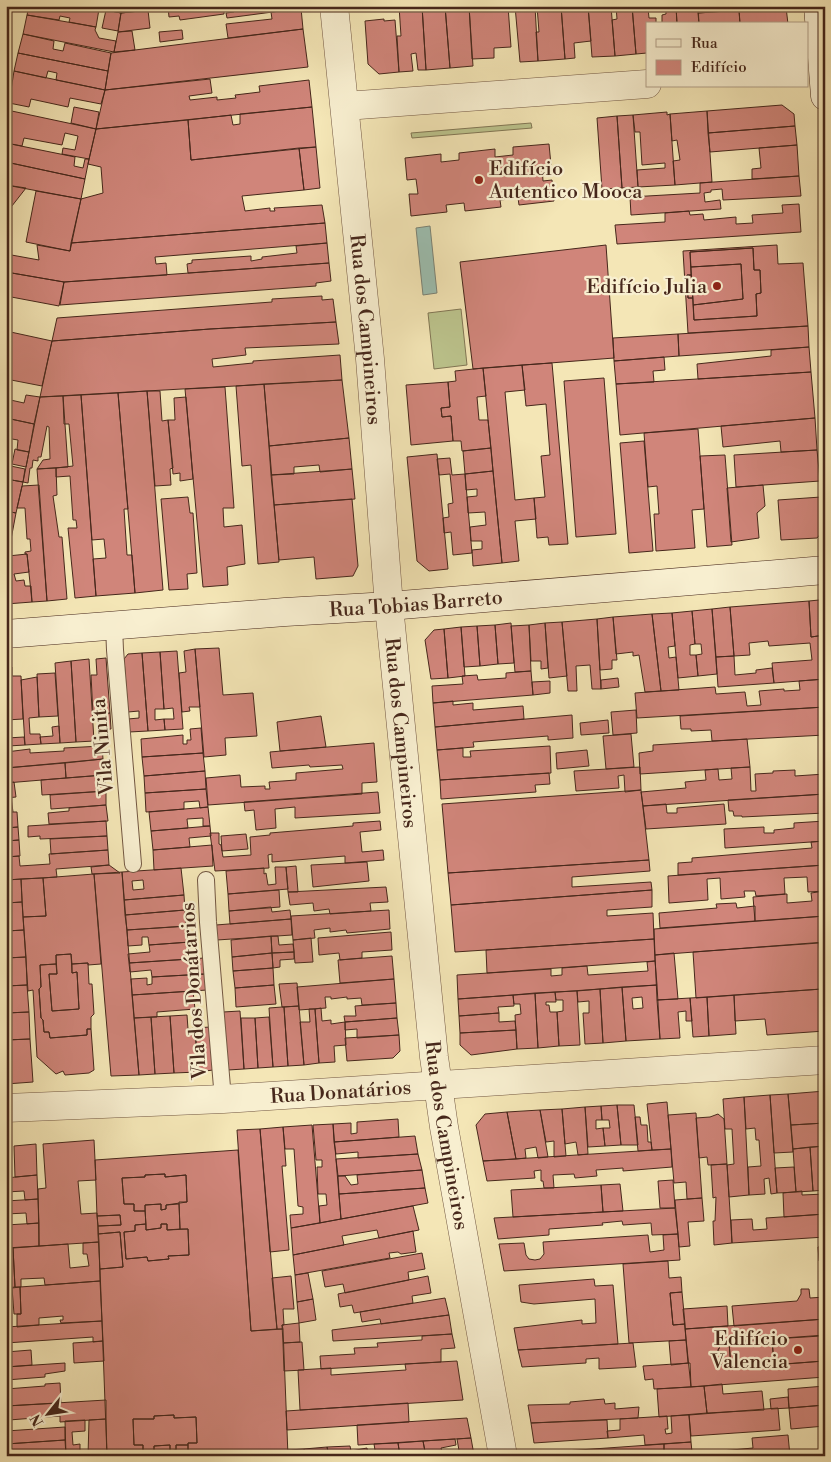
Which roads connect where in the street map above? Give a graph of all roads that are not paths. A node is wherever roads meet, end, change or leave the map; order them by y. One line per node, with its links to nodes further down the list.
1 (334, 6): 5 (street, Rua dos Campineiros)
2 (818, 6): 3 (street)
3 (818, 80)
4 (646, 84): 5 (street)
5 (345, 106): 7 (street, Rua dos Campineiros)
6 (825, 570): 7 (street, Rua Tobias Barreto)
7 (389, 606): 8 (street, Rua Tobias Barreto); 13 (street, Rua dos Campineiros)
8 (114, 626): 9 (street, Rua Tobias Barreto); 10 (lane, Vila Ninita)
9 (6, 634)
10 (133, 864)
11 (206, 880): 14 (lane, Vila dos Donátarios)
12 (825, 1060): 13 (street, Rua Donatários)
13 (438, 1085): 14 (street, Rua Donatários); 16 (street, Rua dos Campineiros)
14 (223, 1099): 15 (street, Rua Donatários)
15 (6, 1108)
16 (503, 1456)

